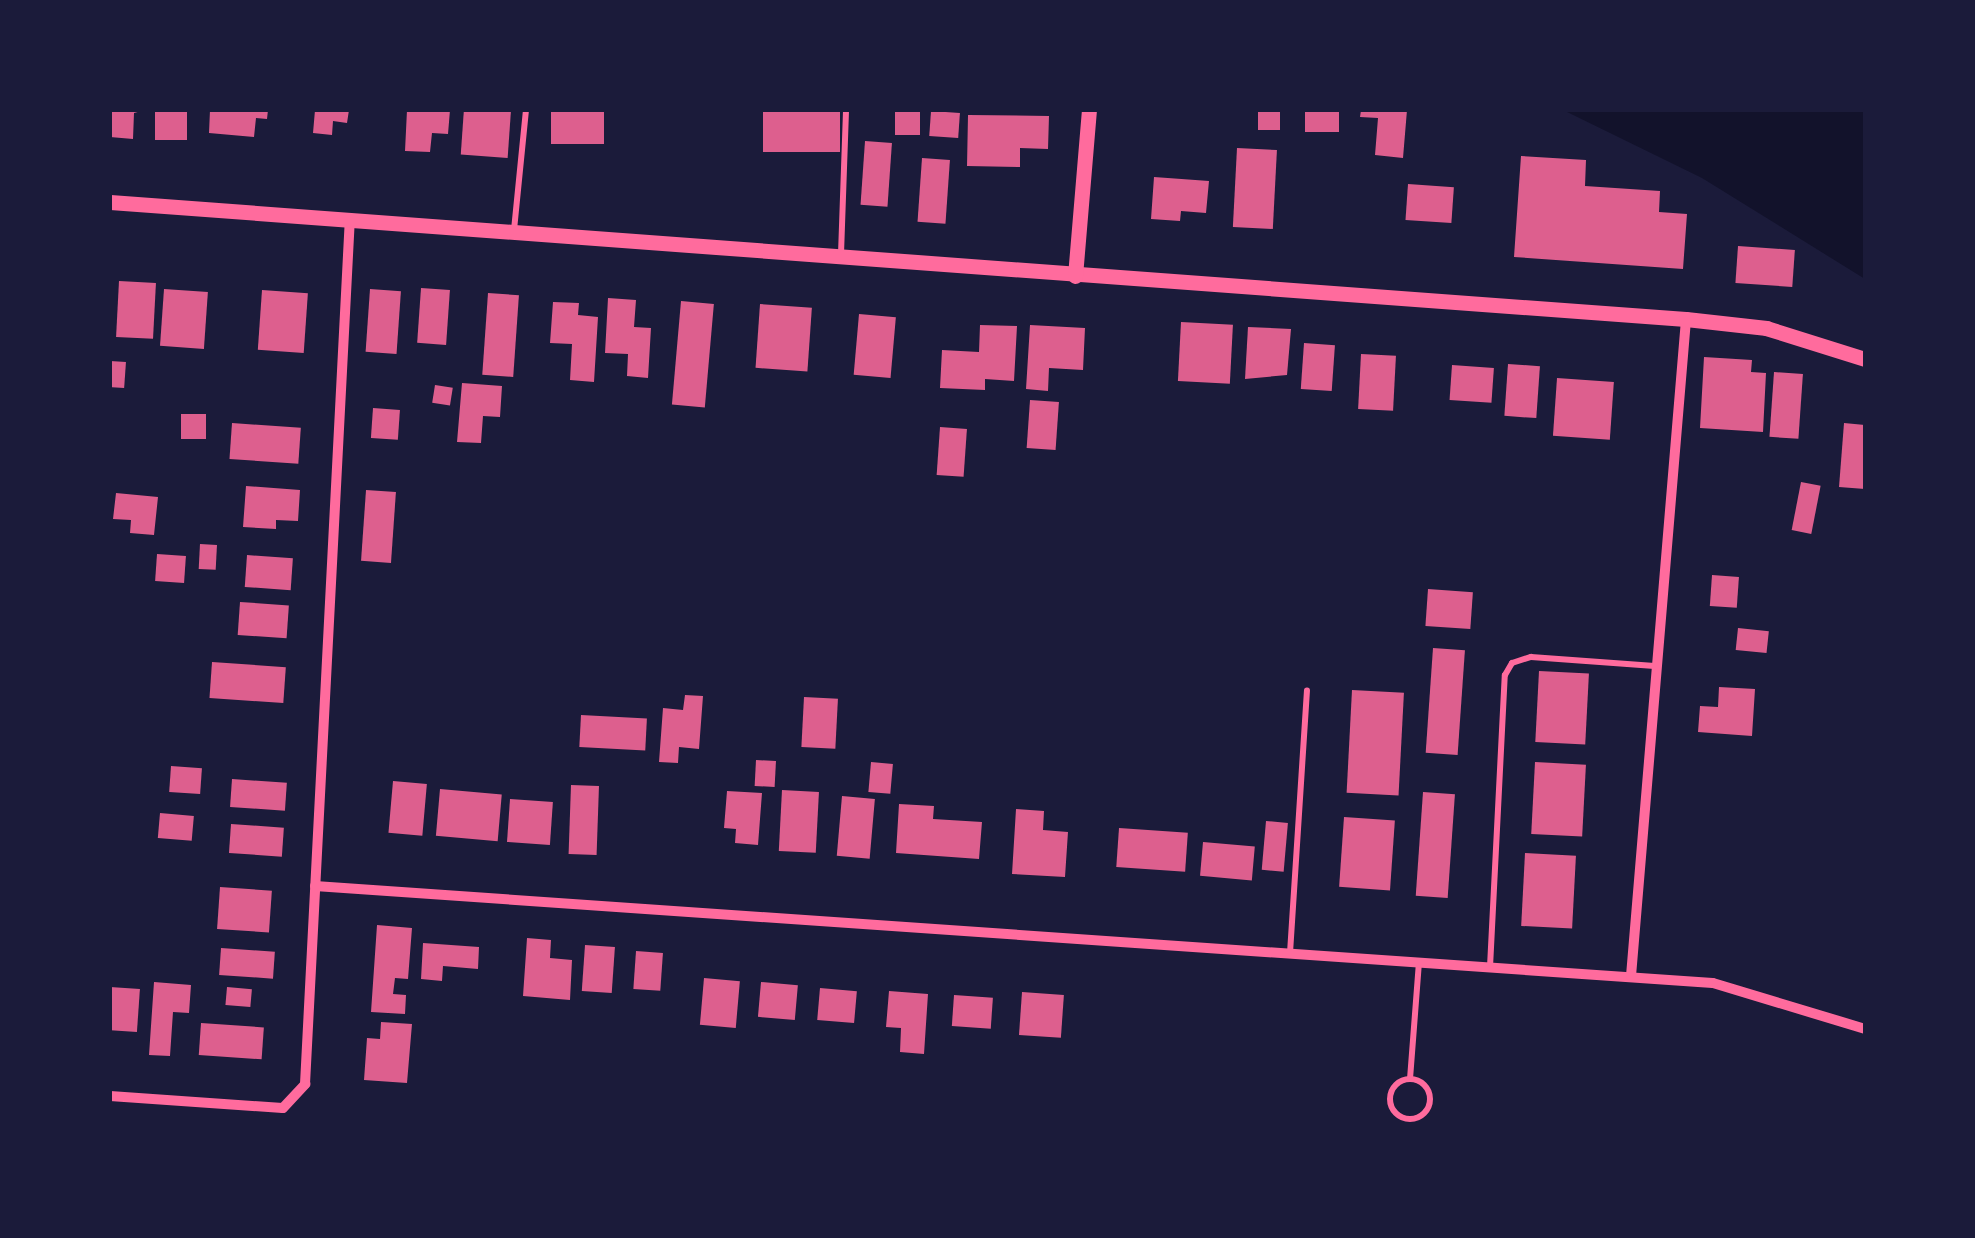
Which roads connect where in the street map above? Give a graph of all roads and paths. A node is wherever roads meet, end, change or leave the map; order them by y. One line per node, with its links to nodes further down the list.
1 (526, 110): 6 (lane)
2 (846, 110): 7 (lane)
3 (1090, 110): 8 (street)
4 (110, 202): 5 (street)
5 (350, 218): 6 (street); 13 (street)
6 (514, 231): 7 (street)
7 (840, 257): 8 (street)
8 (1075, 276): 9 (street)
9 (1686, 319): 10 (street); 11 (street)
10 (1865, 359)
11 (1655, 666): 16 (lane); 17 (street)
12 (1306, 691): 14 (lane)
13 (315, 886): 14 (street); 20 (street)
14 (1290, 953): 15 (street)
15 (1419, 961): 16 (street); 19 (lane)
16 (1490, 967): 17 (street)
17 (1632, 976): 18 (street)
18 (1865, 1028)
19 (1410, 1079): 19 (lane)
20 (110, 1096)

